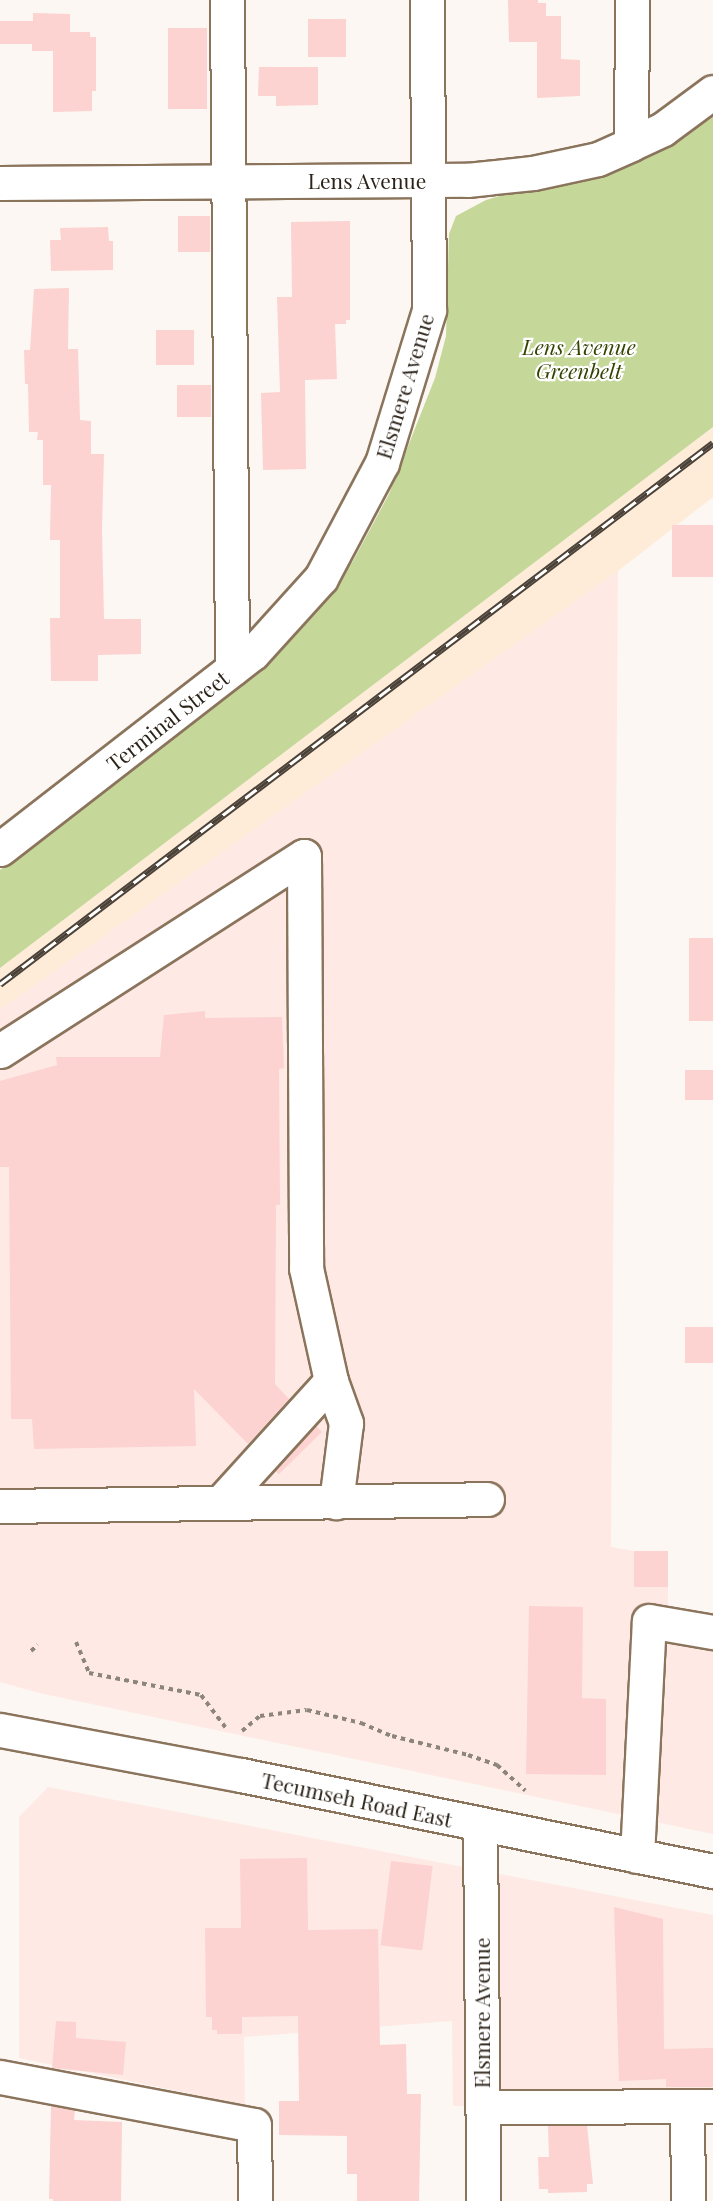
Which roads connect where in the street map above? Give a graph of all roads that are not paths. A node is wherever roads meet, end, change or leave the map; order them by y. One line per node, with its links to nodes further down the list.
1 (227, 0): 7 (street)
2 (427, 0): 6 (street, Elsmere Avenue)
3 (632, 0): 5 (street)
4 (713, 92): 5 (street, Lens Avenue)
5 (631, 144): 6 (street, Lens Avenue)
6 (429, 180): 7 (street, Lens Avenue); 9 (street, Elsmere Avenue)
7 (228, 181): 8 (street, Lens Avenue); 10 (street)
8 (0, 183)
9 (321, 578): 10 (street, Terminal Street)
10 (232, 669): 11 (street, Terminal Street)
11 (0, 849)
12 (0, 1051): 13 (street)
13 (331, 1381): 15 (street); 16 (street)
14 (487, 1500): 15 (street)
15 (336, 1502): 16 (street)
16 (220, 1503): 17 (street)
17 (0, 1506)
18 (713, 1632): 21 (street)
19 (0, 1730): 20 (street, Tecumseh Road East)
20 (480, 1825): 21 (street, Tecumseh Road East); 25 (street, Elsmere Avenue)
21 (637, 1856): 22 (street, Tecumseh Road East)
22 (713, 1871)
23 (0, 2077): 26 (street)
24 (700, 2106): 25 (street); 28 (street)
25 (482, 2107): 27 (street, Elsmere Avenue)
26 (255, 2201)
27 (483, 2201)
28 (688, 2201)

